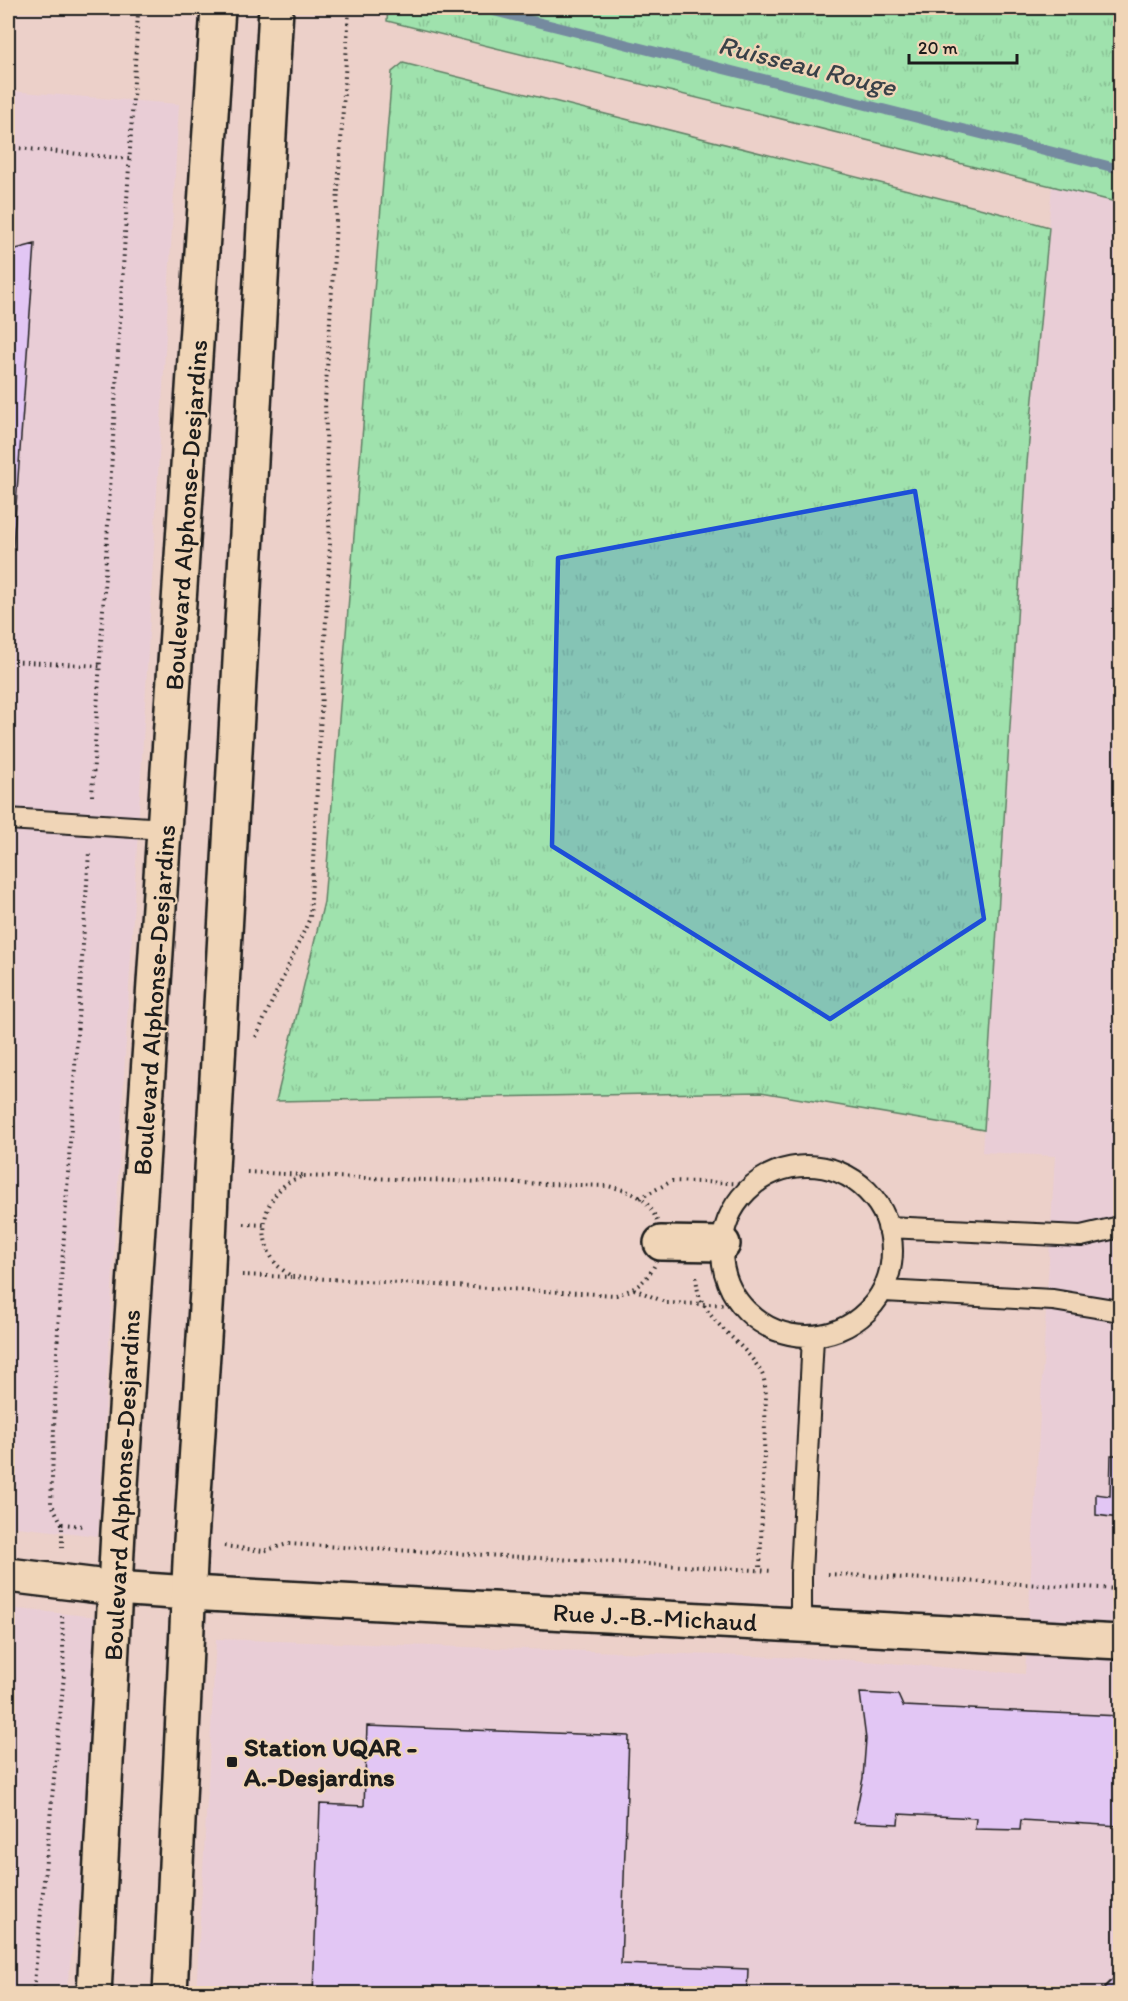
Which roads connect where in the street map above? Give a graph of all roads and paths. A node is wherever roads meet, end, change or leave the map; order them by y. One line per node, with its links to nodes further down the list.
1 (142, 8): 5 (path)
2 (218, 8): 9 (main road, Boulevard Alphonse-Desjardins)
3 (276, 8): 11 (main road)
4 (347, 8): 10 (path)
5 (8, 147)
6 (8, 661): 7 (path)
7 (100, 666)
8 (8, 819): 9 (lane)
9 (165, 829): 31 (main road, Boulevard Alphonse-Desjardins)
10 (252, 1043)
11 (212, 1169): 12 (path); 19 (main road)
12 (304, 1176): 14 (path); 20 (path)
13 (754, 1184): 14 (path); 15 (lane); 18 (lane)
14 (640, 1198): 17 (path)
15 (888, 1227): 16 (lane); 22 (lane)
16 (1120, 1227)
17 (661, 1243): 18 (main road); 21 (path)
18 (711, 1243): 23 (path); 24 (lane)
19 (206, 1273): 20 (path); 33 (main road)
20 (292, 1277): 21 (path)
21 (633, 1289): 23 (path)
22 (884, 1291): 25 (lane); 26 (lane)
23 (704, 1304): 24 (path); 28 (path)
24 (743, 1305): 26 (lane)
25 (1120, 1311)
26 (813, 1337): 29 (lane)
27 (263, 1551): 28 (path)
28 (760, 1570): 29 (path)
29 (801, 1573): 32 (path); 35 (lane)
30 (8, 1575): 31 (main road, Rue J.-B.-Michaud)
31 (115, 1588): 33 (main road, Rue J.-B.-Michaud); 38 (main road, Boulevard Alphonse-Desjardins)
32 (1120, 1589)
33 (189, 1593): 35 (main road, Rue J.-B.-Michaud); 39 (main road)
34 (62, 1623): 37 (path)
35 (801, 1625): 36 (main road, Rue J.-B.-Michaud)
36 (1120, 1642)
37 (33, 1994)
38 (94, 1994)
39 (170, 1994)

